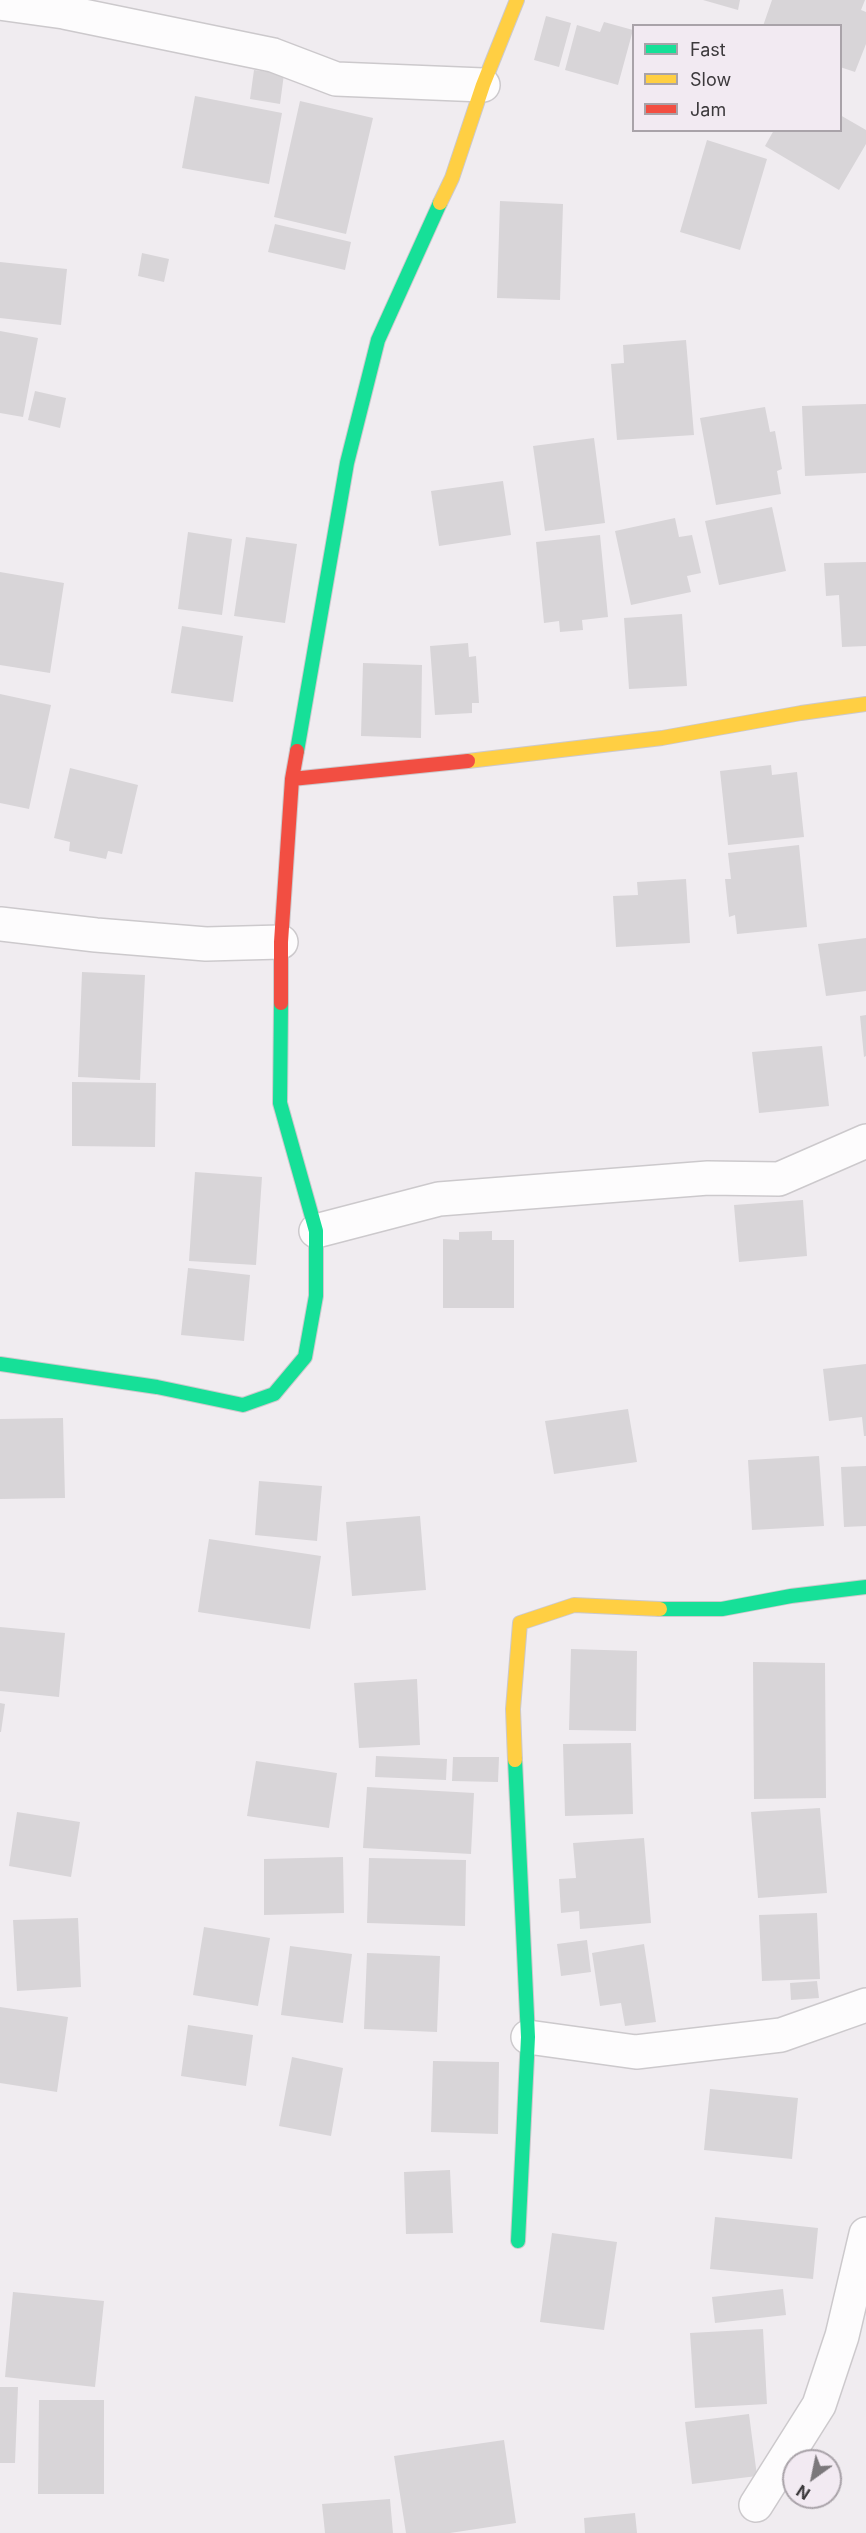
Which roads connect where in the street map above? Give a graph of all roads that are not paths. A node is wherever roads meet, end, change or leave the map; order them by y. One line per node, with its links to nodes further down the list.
1 (517, 0): 3 (street)
2 (0, 3): 3 (street)
3 (483, 85): 5 (street)
4 (866, 705): 5 (street)
5 (292, 779): 7 (street)
6 (0, 924): 7 (street)
7 (281, 942): 9 (street)
8 (866, 1141): 9 (street)
9 (316, 1231): 10 (street)
10 (0, 1364)
11 (866, 1587): 13 (street)
12 (866, 2005): 13 (street)
13 (528, 2037): 15 (street)
14 (866, 2234): 16 (street)
15 (518, 2241)
16 (756, 2505)

